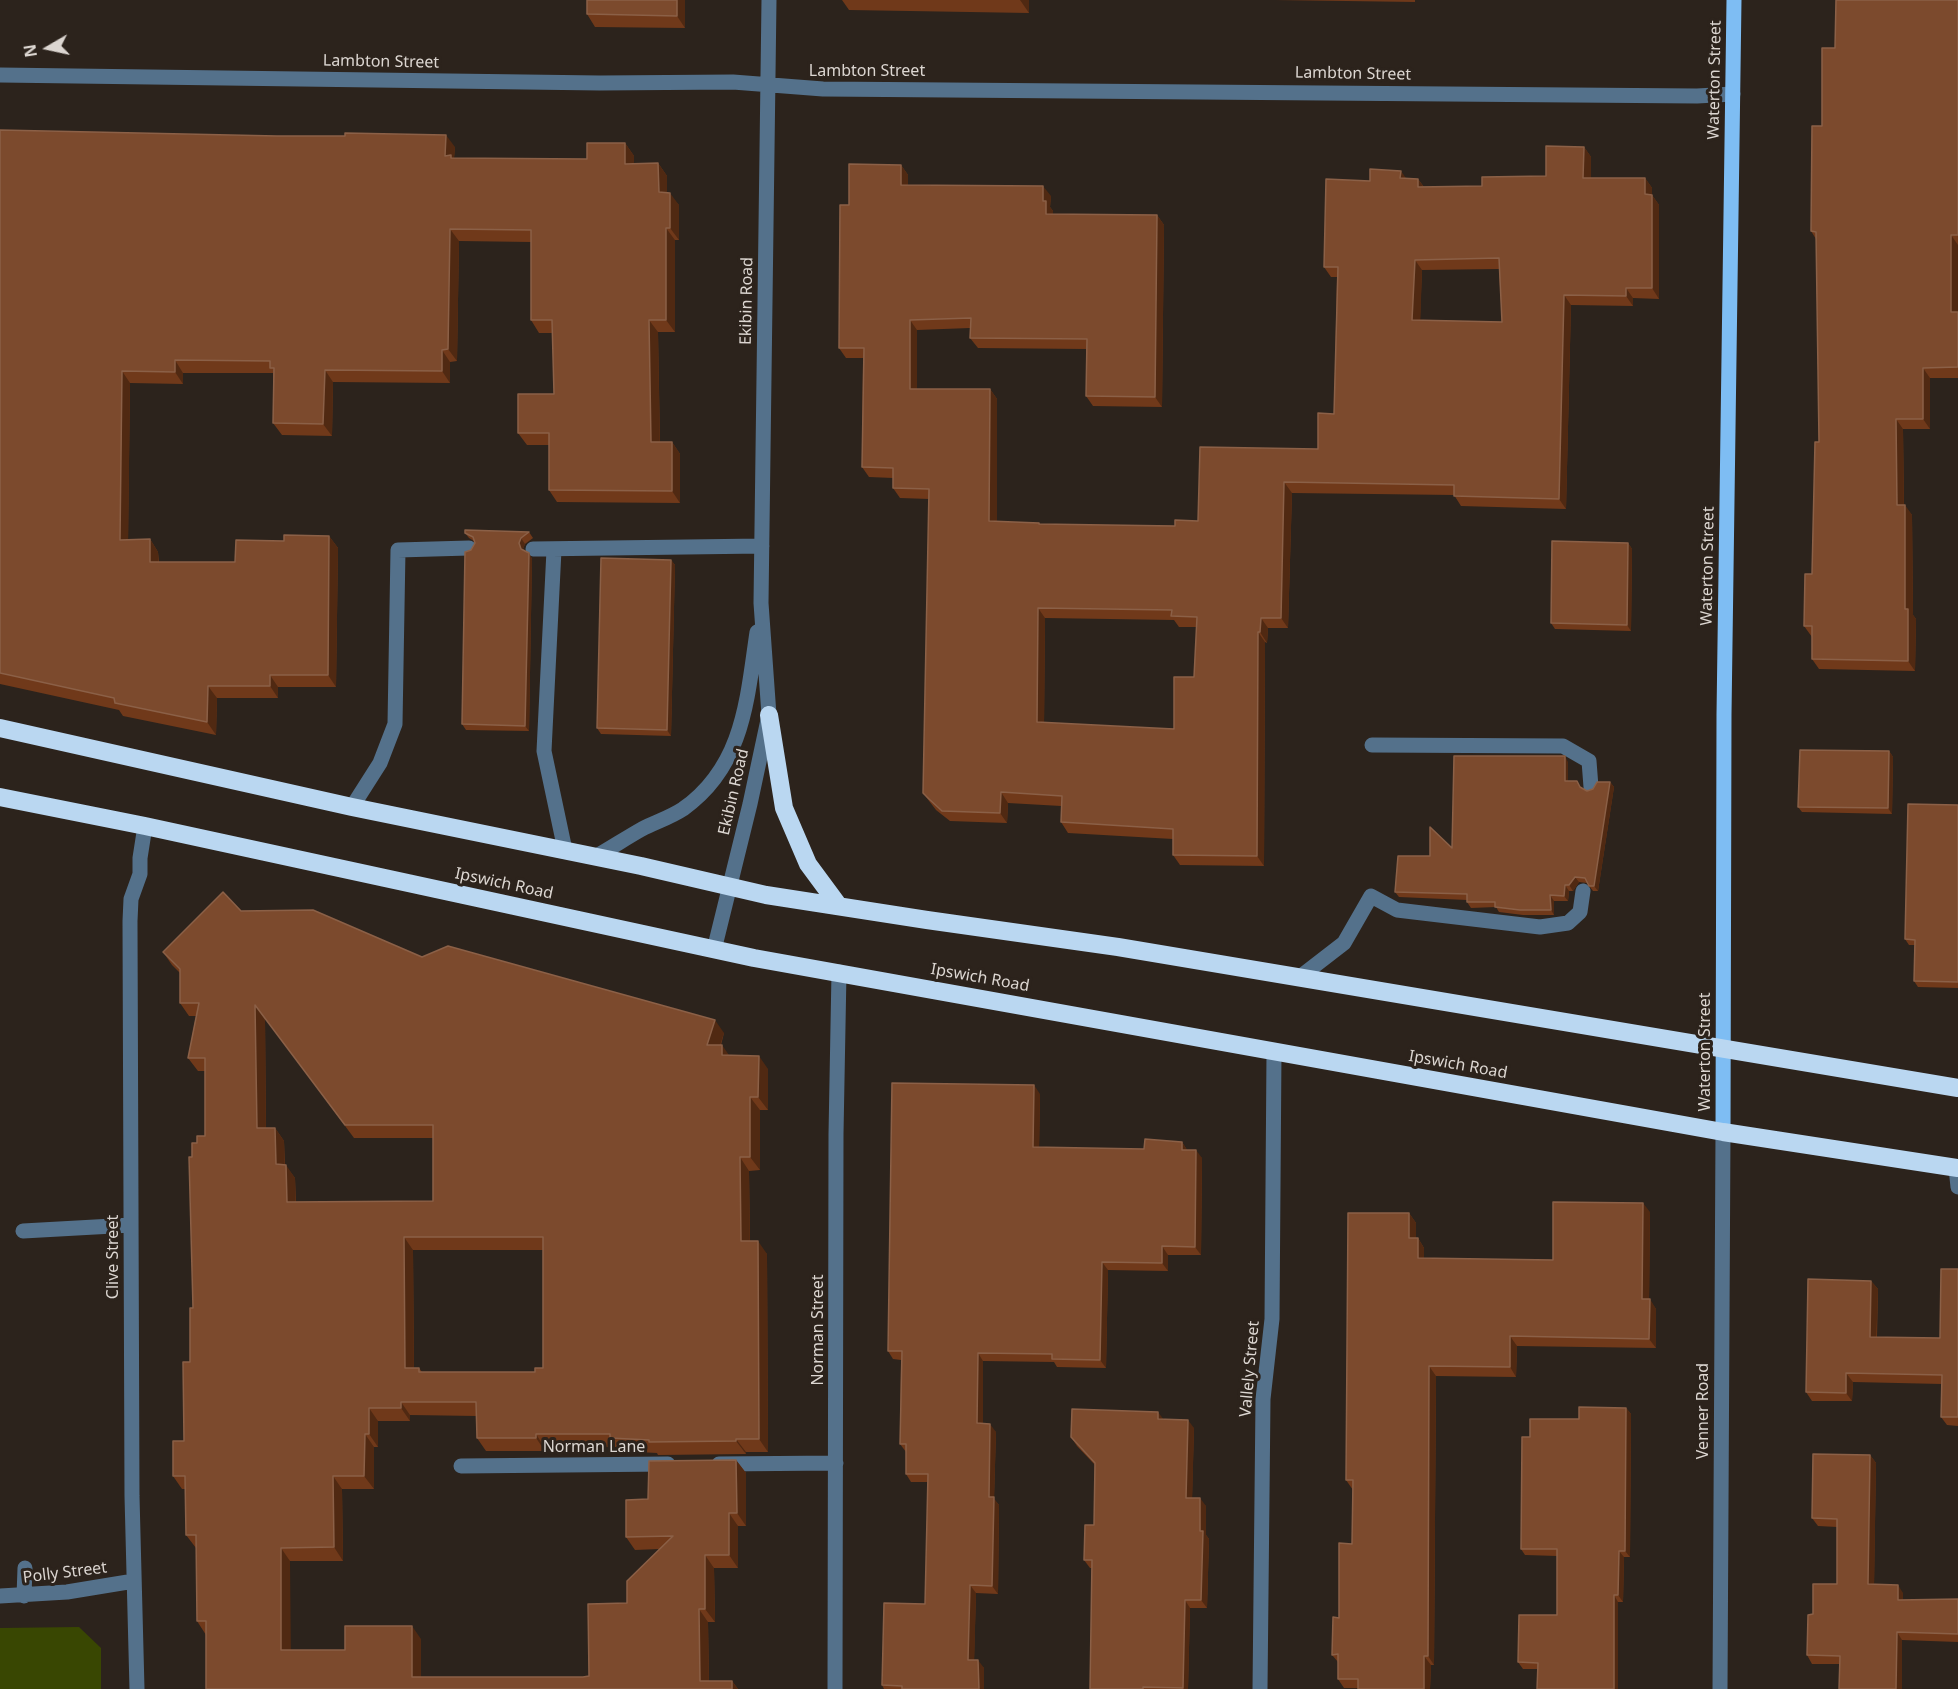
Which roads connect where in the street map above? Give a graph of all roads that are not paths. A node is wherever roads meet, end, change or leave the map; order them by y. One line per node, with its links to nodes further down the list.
1 (769, 0): 4 (street, Ekibin Road)
2 (1734, 0): 5 (main road, Waterton Street)
3 (0, 75): 4 (street, Lambton Street)
4 (767, 84): 5 (street, Lambton Street); 6 (street, Ekibin Road)
5 (1733, 94): 26 (main road, Waterton Street)
6 (762, 546): 9 (street); 10 (street, Ekibin Road)
7 (469, 548): 16 (street)
8 (533, 549): 9 (street)
9 (554, 550): 18 (street)
10 (761, 603): 11 (street, Ekibin Road); 19 (street, Ekibin Road)
11 (769, 716): 20 (street, Ekibin Road); 22 (highway)
12 (0, 729): 16 (highway)
13 (1372, 746): 14 (street)
14 (1591, 787)
15 (0, 797): 17 (highway, Ipswich Road)
16 (352, 807): 18 (highway)
17 (146, 826): 23 (highway, Ipswich Road); 32 (street, Clive Street)
18 (565, 850): 19 (highway)
19 (595, 857): 20 (highway)
20 (730, 887): 22 (highway); 23 (street, Ekibin Road)
21 (1583, 891): 25 (street)
22 (839, 906): 25 (highway)
23 (714, 950): 24 (highway, Ipswich Road)
24 (839, 972): 27 (highway, Ipswich Road); 34 (street, Norman Street)
25 (1300, 977): 26 (highway)
26 (1723, 1048): 28 (highway); 29 (main road, Waterton Street)
27 (1274, 1052): 29 (highway, Ipswich Road); 44 (street, Vallely Street)
28 (1958, 1088)
29 (1723, 1132): 30 (highway, Ipswich Road); 45 (street, Venner Road)
30 (1957, 1168): 31 (street)
31 (1958, 1187)
32 (131, 1226): 33 (street); 39 (street, Clive Street)
33 (23, 1231)
34 (836, 1463): 36 (street); 43 (street, Norman Street)
35 (682, 1464): 37 (street, Norman Lane)
36 (705, 1464)
37 (461, 1466)
38 (25, 1568): 41 (street)
39 (134, 1581): 41 (street, Polly Street); 42 (street, Clive Street)
40 (0, 1596): 41 (street, Polly Street)
41 (24, 1596)
42 (137, 1689)
43 (835, 1689)
44 (1260, 1689)
45 (1720, 1689)

